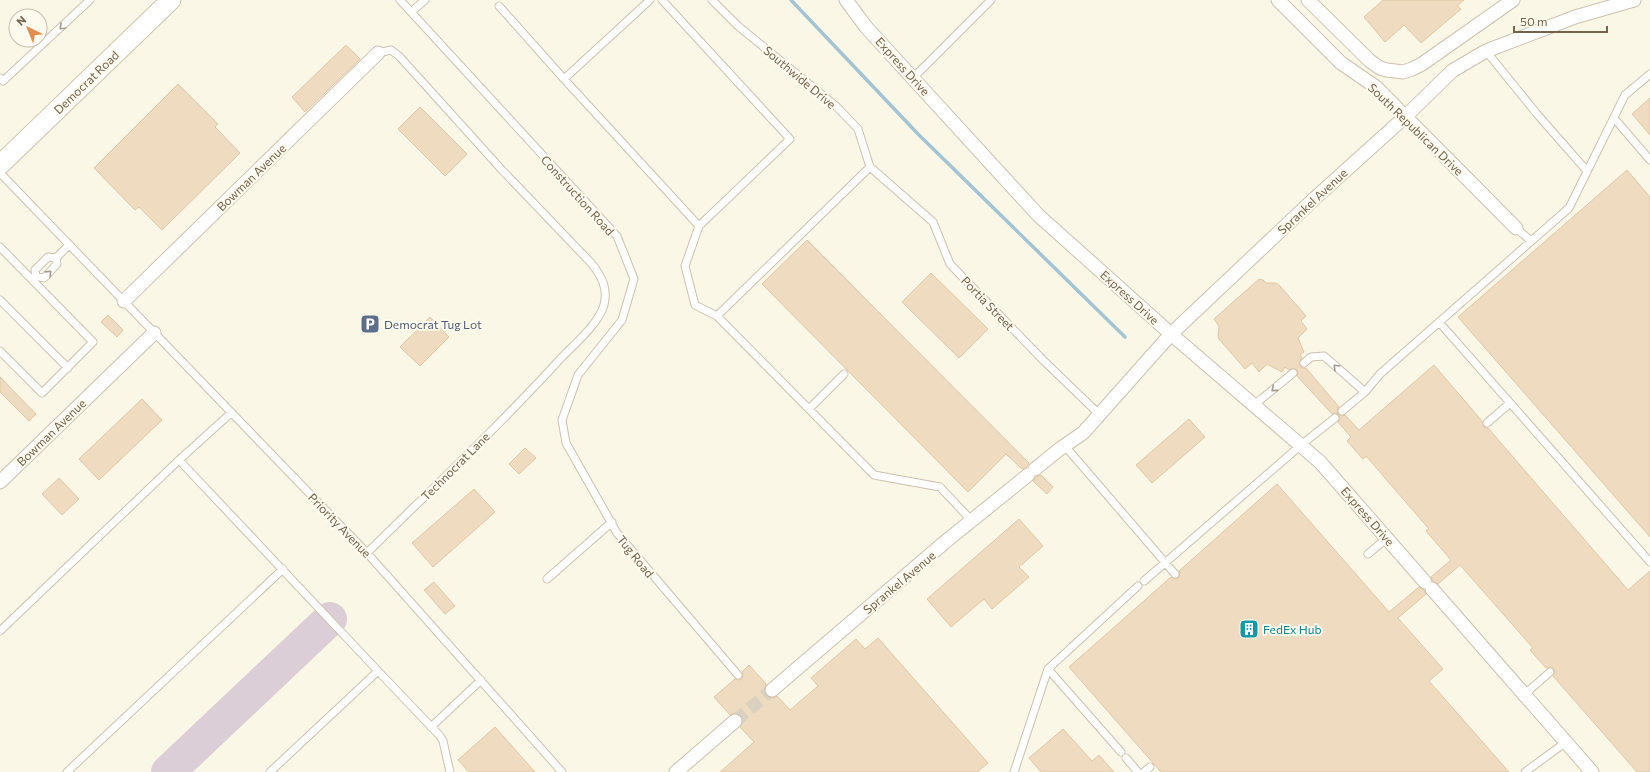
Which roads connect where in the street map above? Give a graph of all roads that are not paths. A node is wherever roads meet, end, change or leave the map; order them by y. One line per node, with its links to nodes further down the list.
1 (90, 0): 21 (lane, one-way to 21)
2 (171, 0): 25 (main road, Democrat Road)
3 (400, 0): 15 (lane, Construction Road)
4 (425, 0): 15 (lane)
5 (650, 0): 20 (lane)
6 (662, 0): 29 (lane)
7 (712, 0): 26 (lane, Southwide Drive)
8 (846, 0): 19 (street, Express Drive)
9 (991, 0): 19 (lane)
10 (1278, 0): 22 (street, South Republican Drive)
11 (1308, 0): 12 (street)
12 (1513, 0)
13 (1634, 0): 16 (street, Sprankel Avenue)
14 (499, 6): 20 (lane)
15 (411, 12): 55 (lane, Construction Road)
16 (1486, 51): 22 (street, Sprankel Avenue); 27 (lane)
17 (378, 53): 37 (street, Bowman Avenue); 64 (lane, Technocrat Lane)
18 (1650, 74): 23 (lane)
19 (913, 78): 41 (street, Express Drive)
20 (564, 79): 29 (lane)
21 (1, 80)
22 (1406, 116): 30 (street, South Republican Drive); 41 (street, Sprankel Avenue)
23 (1614, 118): 24 (lane); 27 (lane)
24 (1650, 160)
25 (0, 165)
26 (870, 167): 38 (lane); 53 (lane, Portia Street)
27 (1587, 171): 31 (lane)
28 (0, 172): 32 (lane, Priority Avenue)
29 (699, 226): 38 (lane)
30 (1516, 228): 31 (lane)
31 (1531, 241): 39 (lane)
32 (69, 245): 34 (lane); 37 (lane, Priority Avenue)
33 (0, 247): 35 (lane)
34 (56, 258): 35 (lane); 35 (lane, one-way to 34)
35 (34, 278): 44 (lane)
36 (0, 300): 44 (lane)
37 (124, 301): 40 (lane, Priority Avenue)
38 (717, 316): 50 (lane)
39 (1439, 322): 47 (lane); 48 (lane)
40 (154, 333): 52 (lane, Priority Avenue); 60 (street, Bowman Avenue)
41 (1172, 334): 49 (street, Express Drive); 53 (street, Sprankel Avenue)
42 (0, 351): 44 (lane)
43 (1304, 363): 47 (lane, one-way to 43)
44 (68, 368)
45 (1292, 373): 49 (lane, one-way to 49)
46 (844, 374): 50 (lane)
47 (1365, 392): 51 (lane)
48 (1510, 403): 56 (lane); 67 (lane)
49 (1254, 405): 57 (street, Express Drive)
50 (809, 408): 61 (lane)
51 (1342, 411)
52 (232, 413): 59 (lane); 64 (lane, Priority Avenue)
53 (1100, 415): 58 (street, Sprankel Avenue)
54 (1334, 418): 57 (lane)
55 (562, 420): 62 (lane, Tug Road)
56 (1487, 423)
57 (1301, 445): 63 (street, Express Drive); 66 (lane)
58 (1065, 446): 61 (street, Sprankel Avenue); 66 (lane)
59 (179, 460): 68 (lane); 73 (lane)
60 (0, 482)
61 (972, 521): 79 (street, Sprankel Avenue)
62 (612, 522): 70 (lane); 77 (lane, Tug Road)
63 (1387, 538): 65 (lane); 80 (street, Express Drive)
64 (367, 553): 78 (lane, Priority Avenue)
65 (1368, 554)
66 (1165, 562): 69 (lane); 71 (lane)
67 (1650, 562)
68 (283, 569): 75 (lane); 84 (lane)
69 (1175, 574)
70 (547, 579)
71 (1144, 581)
72 (1138, 586): 74 (lane)
73 (0, 631)
74 (1048, 669): 89 (lane); 90 (lane)
75 (378, 671): 82 (lane); 85 (lane)
76 (1550, 672): 80 (lane)
77 (738, 675)
78 (481, 680): 82 (lane); 87 (lane, Priority Avenue)
79 (772, 690)
80 (1524, 695): 83 (street, Express Drive)
81 (735, 721): 88 (street)
82 (431, 727): 86 (lane)
83 (1566, 742): 91 (lane); 92 (street, Express Drive)
84 (68, 772)
85 (270, 772)
86 (450, 772)
87 (562, 772)
88 (676, 772)
89 (1014, 772)
90 (1138, 772)
91 (1525, 772)
92 (1592, 772)

